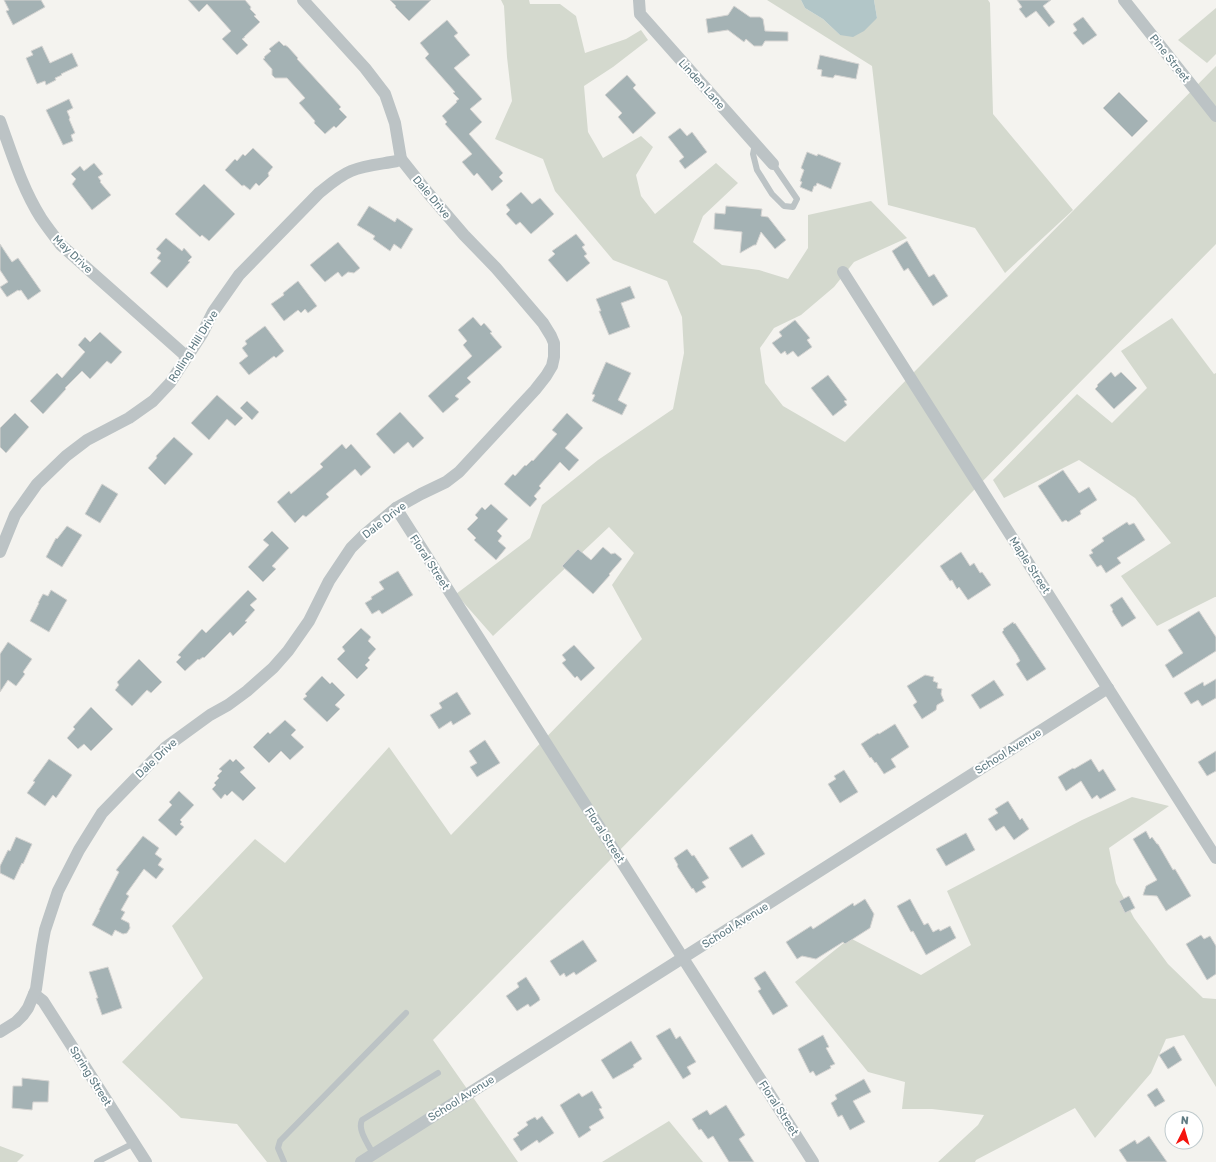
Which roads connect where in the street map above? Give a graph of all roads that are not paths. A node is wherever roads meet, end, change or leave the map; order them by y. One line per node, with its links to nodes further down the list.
1 (303, 0): 7 (street, Dale Drive)
2 (639, 0): 6 (street, Linden Lane)
3 (1124, 0): 4 (street, Pine Street)
4 (1216, 116)
5 (0, 121): 10 (street, May Drive)
6 (756, 144): 8 (street, Linden Lane); 8 (lane)
7 (401, 158): 10 (street, Rolling Hill Drive); 11 (street, Dale Drive)
8 (773, 164)
9 (843, 272): 13 (street, Maple Street)
10 (187, 357): 12 (street, Rolling Hill Drive)
11 (396, 508): 15 (street, Floral Street); 16 (street, Dale Drive)
12 (0, 552)
13 (1108, 688): 14 (street, Maple Street); 15 (street, School Avenue)
14 (1216, 858)
15 (683, 958): 21 (street, School Avenue); 26 (street, Floral Street)
16 (34, 994): 18 (street, Dale Drive); 20 (street, Spring Street)
17 (406, 1012): 24 (lane)
18 (0, 1032)
19 (438, 1073): 21 (lane)
20 (134, 1143): 22 (lane); 23 (street, Spring Street)
21 (373, 1154): 25 (street, School Avenue)
22 (97, 1162)
23 (146, 1162)
24 (284, 1162)
25 (361, 1162)
26 (813, 1162)

